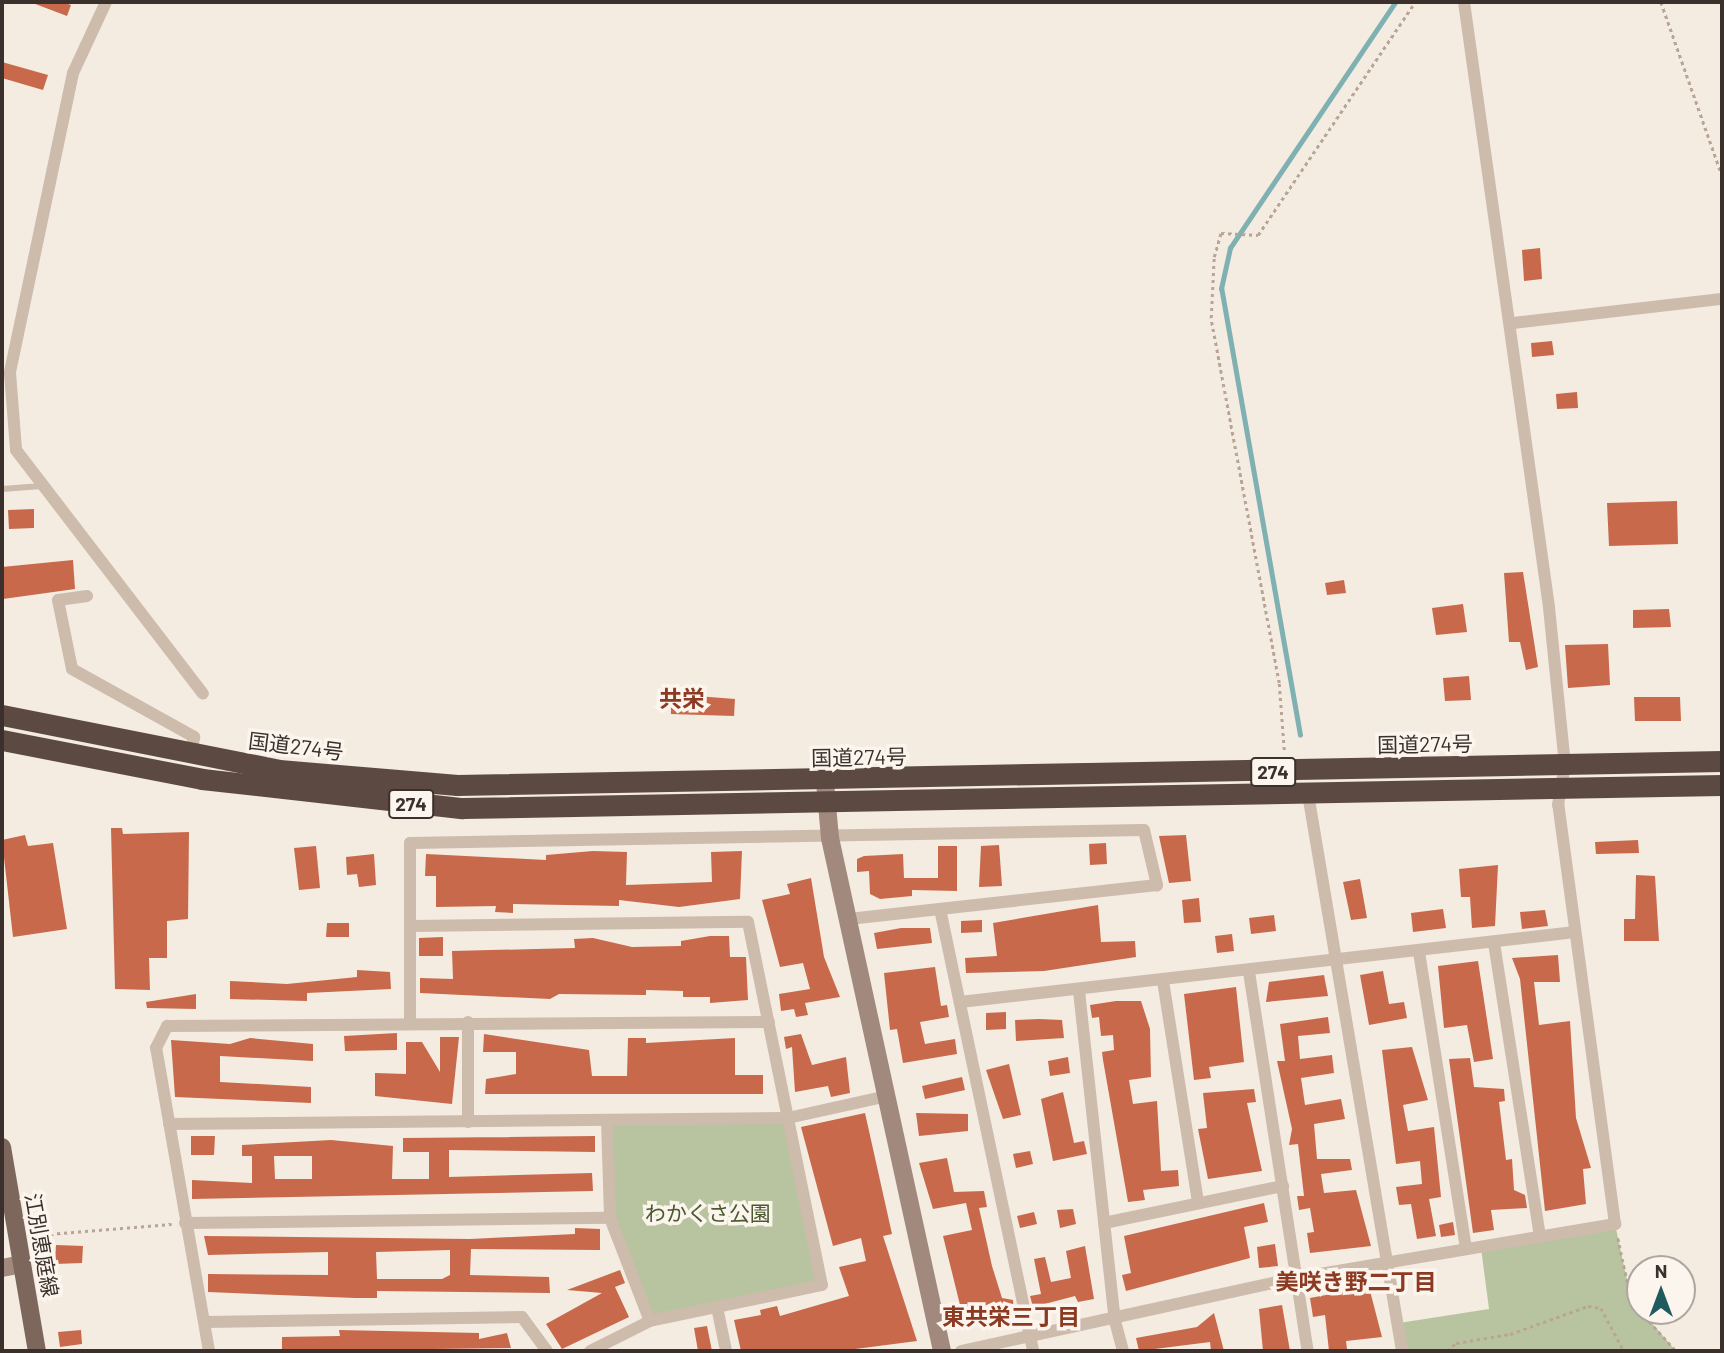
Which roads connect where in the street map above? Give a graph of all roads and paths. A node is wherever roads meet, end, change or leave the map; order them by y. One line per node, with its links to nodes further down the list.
1 (106, 2): 8 (street)
2 (1415, 2): 17 (path)
3 (1464, 2): 7 (street)
4 (1661, 2): 5 (path)
5 (1722, 176)
6 (1722, 299): 7 (street)
7 (1513, 323): 16 (street)
8 (42, 486): 9 (lane); 11 (street)
9 (2, 489)
10 (87, 596): 14 (street)
11 (203, 694)
12 (2, 715): 14 (highway, 国道274号 / 274)
13 (2, 740): 22 (highway, 274)
14 (191, 756): 18 (highway, 国道274号 / 274)
15 (1722, 761): 16 (highway, 国道274号 / 274)
16 (1565, 765): 17 (highway, 国道274号 / 274); 20 (street)
17 (1286, 772): 18 (highway, 国道274号 / 274)
18 (825, 782): 22 (street)
19 (1722, 785): 20 (highway, 274)
20 (1562, 788): 21 (highway, 274); 27 (street)
21 (1308, 794): 22 (highway, 274); 30 (street)
22 (827, 804): 23 (street)
23 (830, 838): 24 (street); 25 (street); 26 (street)
24 (940, 909): 25 (street); 34 (street)
25 (851, 919): 38 (street)
26 (410, 926): 35 (street); 37 (street)
27 (1575, 932): 28 (street); 49 (street)
28 (1494, 943): 29 (street); 51 (street)
29 (1419, 952): 30 (street); 52 (street)
30 (1340, 962): 31 (street); 53 (street)
31 (1249, 972): 32 (street); 44 (street)
32 (1163, 981): 33 (street); 45 (street)
33 (1079, 991): 34 (street); 48 (street)
34 (960, 1002): 63 (street)
35 (410, 1022): 36 (street); 42 (street)
36 (468, 1022): 37 (street); 41 (street)
37 (769, 1022): 39 (street)
38 (887, 1096): 39 (street); 69 (street)
39 (788, 1118): 40 (street); 58 (street)
40 (607, 1120): 41 (street); 46 (street)
41 (468, 1122): 42 (street)
42 (169, 1124): 47 (street)
43 (2, 1147): 54 (main road, 江別恵庭線)
44 (1283, 1186): 45 (street); 57 (street)
45 (1198, 1203): 48 (street)
46 (610, 1218): 47 (street); 59 (street)
47 (186, 1223): 50 (path); 61 (street)
48 (1104, 1223): 60 (street)
49 (1615, 1224): 51 (street); 56 (path)
50 (36, 1235)
51 (1540, 1237): 52 (street)
52 (1466, 1248): 53 (street)
53 (1391, 1260): 57 (street); 74 (street)
54 (22, 1264): 55 (street); 64 (main road, 江別恵庭線)
55 (2, 1268)
56 (1626, 1276)
57 (1296, 1278): 60 (street); 73 (street)
58 (718, 1307): 59 (street); 68 (street)
59 (650, 1321): 67 (street)
60 (1115, 1321): 63 (street); 72 (street)
61 (204, 1322): 65 (street); 66 (street)
62 (1653, 1325): 77 (path)
63 (1030, 1337): 70 (street); 71 (street)
64 (37, 1351)
65 (209, 1351)
66 (547, 1351)
67 (590, 1351)
68 (726, 1351)
69 (942, 1351)
70 (961, 1351)
71 (1033, 1351)
72 (1123, 1351)
73 (1308, 1351)
74 (1402, 1351)
75 (1447, 1351): 76 (path)
76 (1624, 1351)
77 (1676, 1351)

